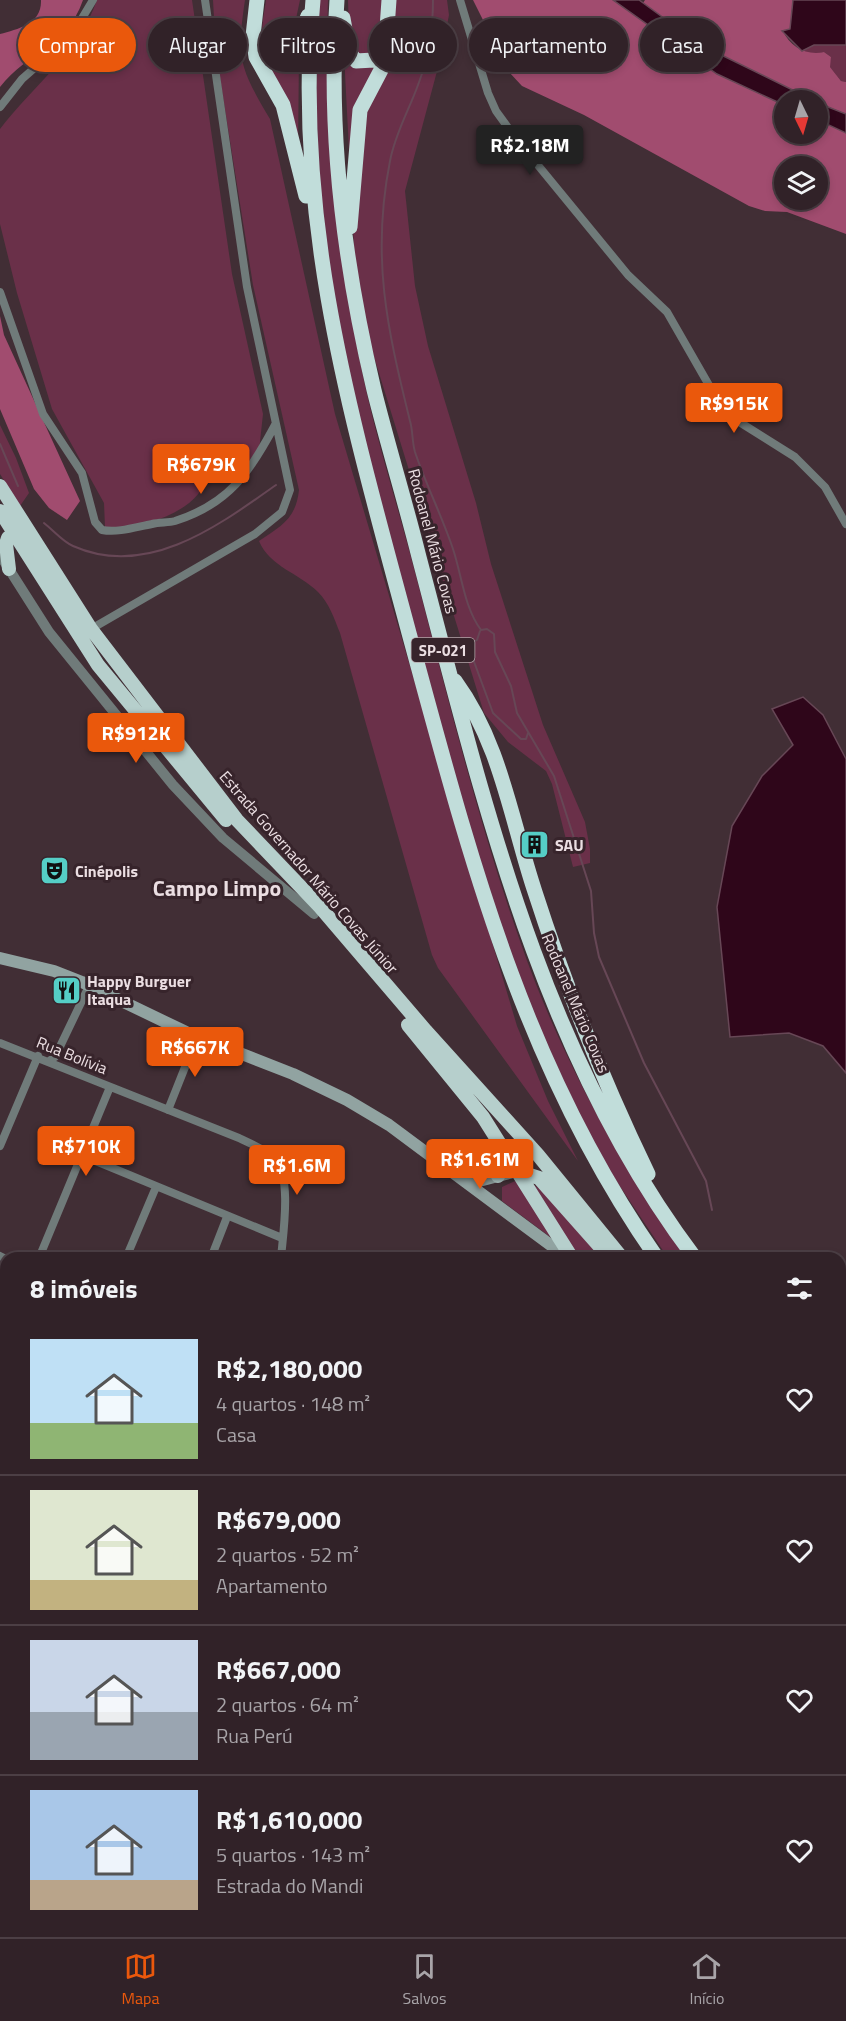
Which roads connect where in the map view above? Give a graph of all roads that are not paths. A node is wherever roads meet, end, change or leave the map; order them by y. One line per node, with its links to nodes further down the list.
1 (93, 0): 12 (street)
2 (205, 0): 16 (street)
3 (257, 0): 9 (highway)
4 (339, 0): 10 (highway); 14 (highway, Rodoanel Mário Covas / SP-021)
5 (389, 0): 8 (highway)
6 (460, 0): 19 (street)
7 (313, 3): 9 (highway); 13 (highway, SP-021)
8 (388, 18)
9 (255, 26): 13 (highway)
10 (369, 61)
11 (380, 72): 14 (highway)
12 (0, 107)
13 (316, 230): 54 (highway, SP-021)
14 (348, 244): 25 (highway, Rodoanel Mário Covas / SP-021)
15 (0, 292): 16 (street)
16 (275, 425): 24 (street)
17 (0, 486): 21 (highway, Estrada Governador Mário Covas Júnior)
18 (0, 511): 20 (highway, Estrada Governador Mário Covas Júnior)
19 (846, 524)
20 (15, 535): 21 (highway); 23 (highway); 26 (highway, Estrada Governador Mário Covas Júnior)
21 (38, 547): 24 (highway, Estrada Governador Mário Covas Júnior)
22 (0, 555): 23 (street)
23 (9, 569): 26 (street)
24 (91, 629): 53 (highway, Estrada Governador Mário Covas Júnior)
25 (448, 673): 44 (highway); 44 (highway, Rodoanel Mário Covas / SP-021)
26 (314, 914): 36 (highway, Estrada Governador Mário Covas Júnior)
27 (0, 958): 28 (main road)
28 (89, 986): 29 (main road); 32 (street)
29 (196, 1037): 34 (street); 40 (main road)
30 (0, 1043): 31 (street, Rua Bolívia)
31 (38, 1056): 32 (street, Rua Bolívia); 35 (street)
32 (49, 1061): 33 (street, Rua Bolívia)
33 (110, 1087): 34 (street, Rua Bolívia); 37 (street)
34 (168, 1110): 45 (street, Rua Bolívia)
35 (0, 1146)
36 (503, 1148): 38 (highway, Estrada Governador Mário Covas Júnior); 39 (highway)
37 (81, 1155): 41 (street); 46 (street)
38 (517, 1171): 39 (main road); 51 (highway, Estrada Governador Mário Covas Júnior); 52 (highway)
39 (498, 1176): 40 (main road); 42 (main road)
40 (458, 1178): 42 (main road)
41 (156, 1187): 43 (street); 47 (street)
42 (497, 1205): 50 (main road)
43 (227, 1217): 45 (street); 48 (street)
44 (676, 1234): 55 (highway, Rodoanel Mário Covas / SP-021)
45 (282, 1239): 49 (street)
46 (41, 1252)
47 (129, 1252)
48 (213, 1252)
49 (281, 1252)
50 (562, 1252)
51 (566, 1252)
52 (605, 1252)
53 (617, 1252)
54 (653, 1252)
55 (690, 1252)

